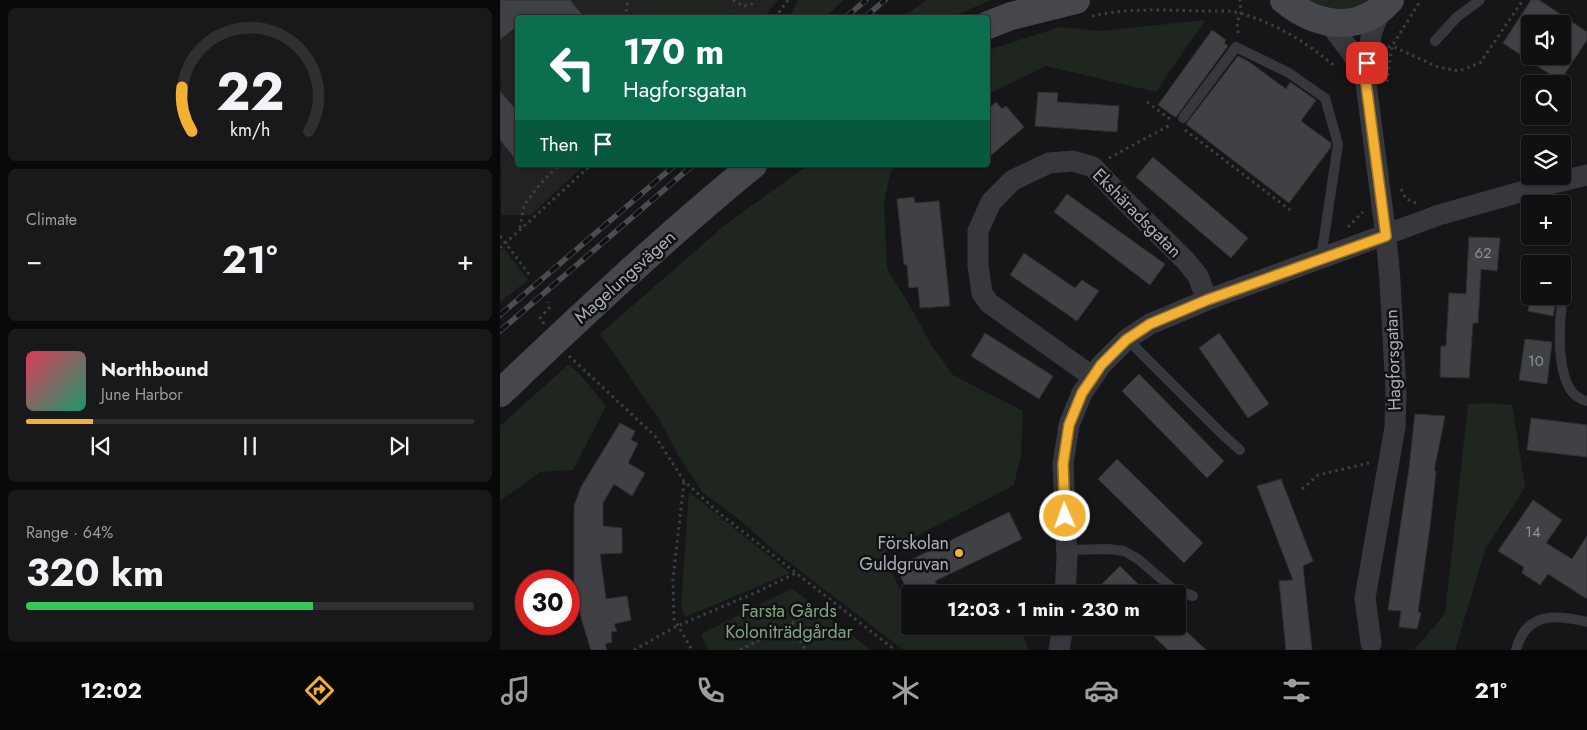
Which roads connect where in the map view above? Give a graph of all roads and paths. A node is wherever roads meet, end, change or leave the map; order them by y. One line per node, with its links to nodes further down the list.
1 (628, 0): 12 (path)
2 (733, 0): 3 (path)
3 (756, 0)
4 (788, 0): 13 (path)
5 (1240, 0): 11 (path)
6 (1284, 0): 14 (main road)
7 (1480, 0): 16 (lane)
8 (1524, 0): 20 (path)
9 (1385, 5): 14 (main road); 19 (street, Hagforsgatan)
10 (1083, 8): 11 (path); 15 (main road)
11 (1241, 13): 17 (path); 18 (path)
12 (626, 15)
13 (777, 15)
14 (1329, 23): 19 (street, Hagforsgatan)
15 (990, 24)
16 (1435, 41)
17 (1236, 47): 22 (lane); 36 (lane)
18 (1332, 64)
19 (1365, 76): 33 (street, Hagforsgatan)
20 (1388, 90)
21 (1147, 102): 22 (path)
22 (1179, 120): 26 (path); 30 (path)
23 (557, 167): 31 (path)
24 (589, 167): 31 (path)
25 (751, 167): 40 (main road, Magelungsvägen)
26 (1093, 167): 38 (street, Ekshäradsgatan); 42 (street, Ekshäradsgatan)
27 (1587, 175): 33 (street)
28 (1400, 188): 29 (path)
29 (1416, 203)
30 (1290, 210)
31 (520, 229): 34 (path)
32 (500, 236): 34 (path)
33 (1386, 236): 36 (street); 46 (street, Hagforsgatan)
34 (506, 243): 35 (path); 37 (path)
35 (500, 248)
36 (1321, 259): 38 (street)
37 (529, 274)
38 (1207, 300): 41 (street)
39 (1562, 305): 44 (lane)
40 (556, 340): 43 (main road, Magelungsvägen); 47 (path)
41 (1126, 340): 42 (street); 45 (lane)
42 (1093, 377): 49 (street)
43 (500, 393)
44 (1587, 401)
45 (1240, 450)
46 (1389, 460): 48 (path); 58 (street, Hagforsgatan)
47 (684, 481): 50 (path); 56 (path)
48 (1302, 489)
49 (1066, 550): 51 (street); 52 (lane)
50 (796, 573): 56 (path); 63 (path)
51 (1066, 585)
52 (1193, 596)
53 (814, 612): 55 (path)
54 (1587, 622): 65 (lane)
55 (792, 624): 61 (path); 62 (path)
56 (677, 626): 59 (path); 60 (path)
57 (1062, 635): 64 (street)
58 (1371, 643)
59 (634, 650)
60 (692, 650)
61 (740, 650)
62 (805, 650)
63 (895, 650)
64 (1059, 650)
65 (1516, 650)

